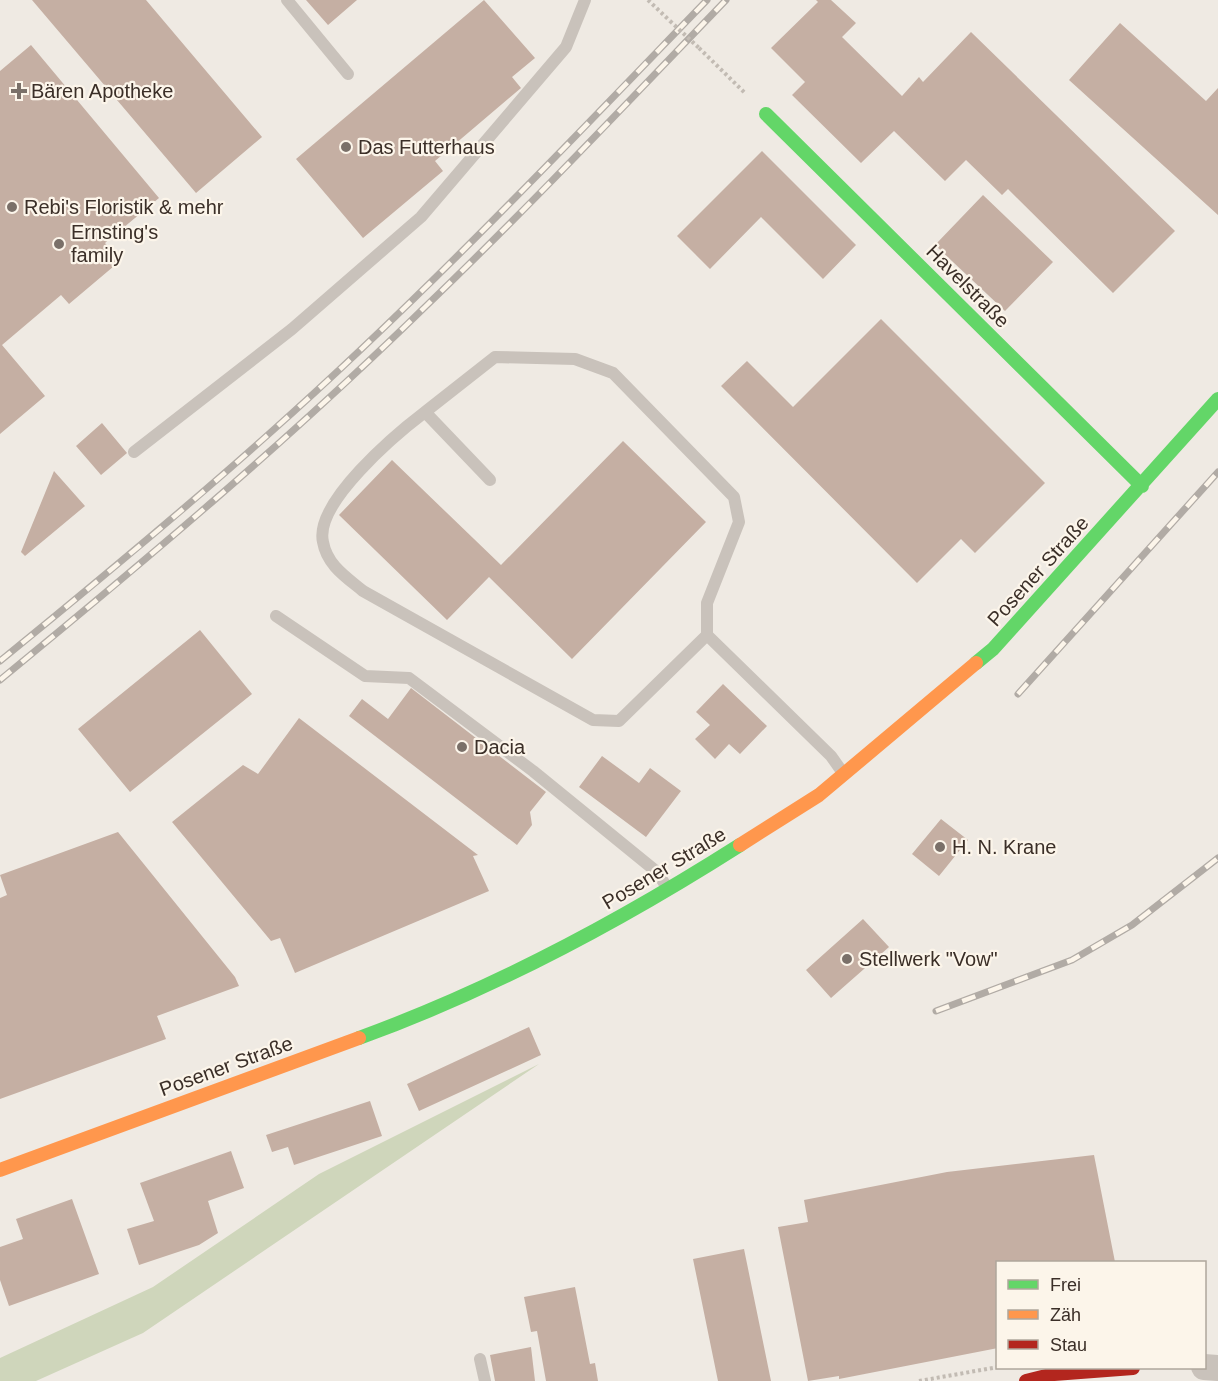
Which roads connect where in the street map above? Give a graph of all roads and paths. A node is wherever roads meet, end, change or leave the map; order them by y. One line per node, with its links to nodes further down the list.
1 (287, 0): 4 (lane)
2 (585, 0): 8 (lane)
3 (650, 2): 5 (path, bridge)
4 (348, 74)
5 (766, 114): 10 (street, Havelstraße)
6 (1218, 399): 10 (street, Posener Straße)
7 (425, 412): 9 (lane); 12 (lane); 12 (lane)
8 (134, 452)
9 (489, 480)
10 (1142, 486): 13 (street, Posener Straße)
11 (276, 616): 14 (lane)
12 (707, 635): 13 (lane)
13 (844, 774): 14 (street, Posener Straße)
14 (669, 890): 15 (street, Posener Straße)
15 (0, 1170)
16 (480, 1359): 19 (lane)
17 (996, 1367): 20 (path)
18 (1120, 1369): 21 (street)
19 (485, 1381)
20 (919, 1381)
21 (1026, 1381)

